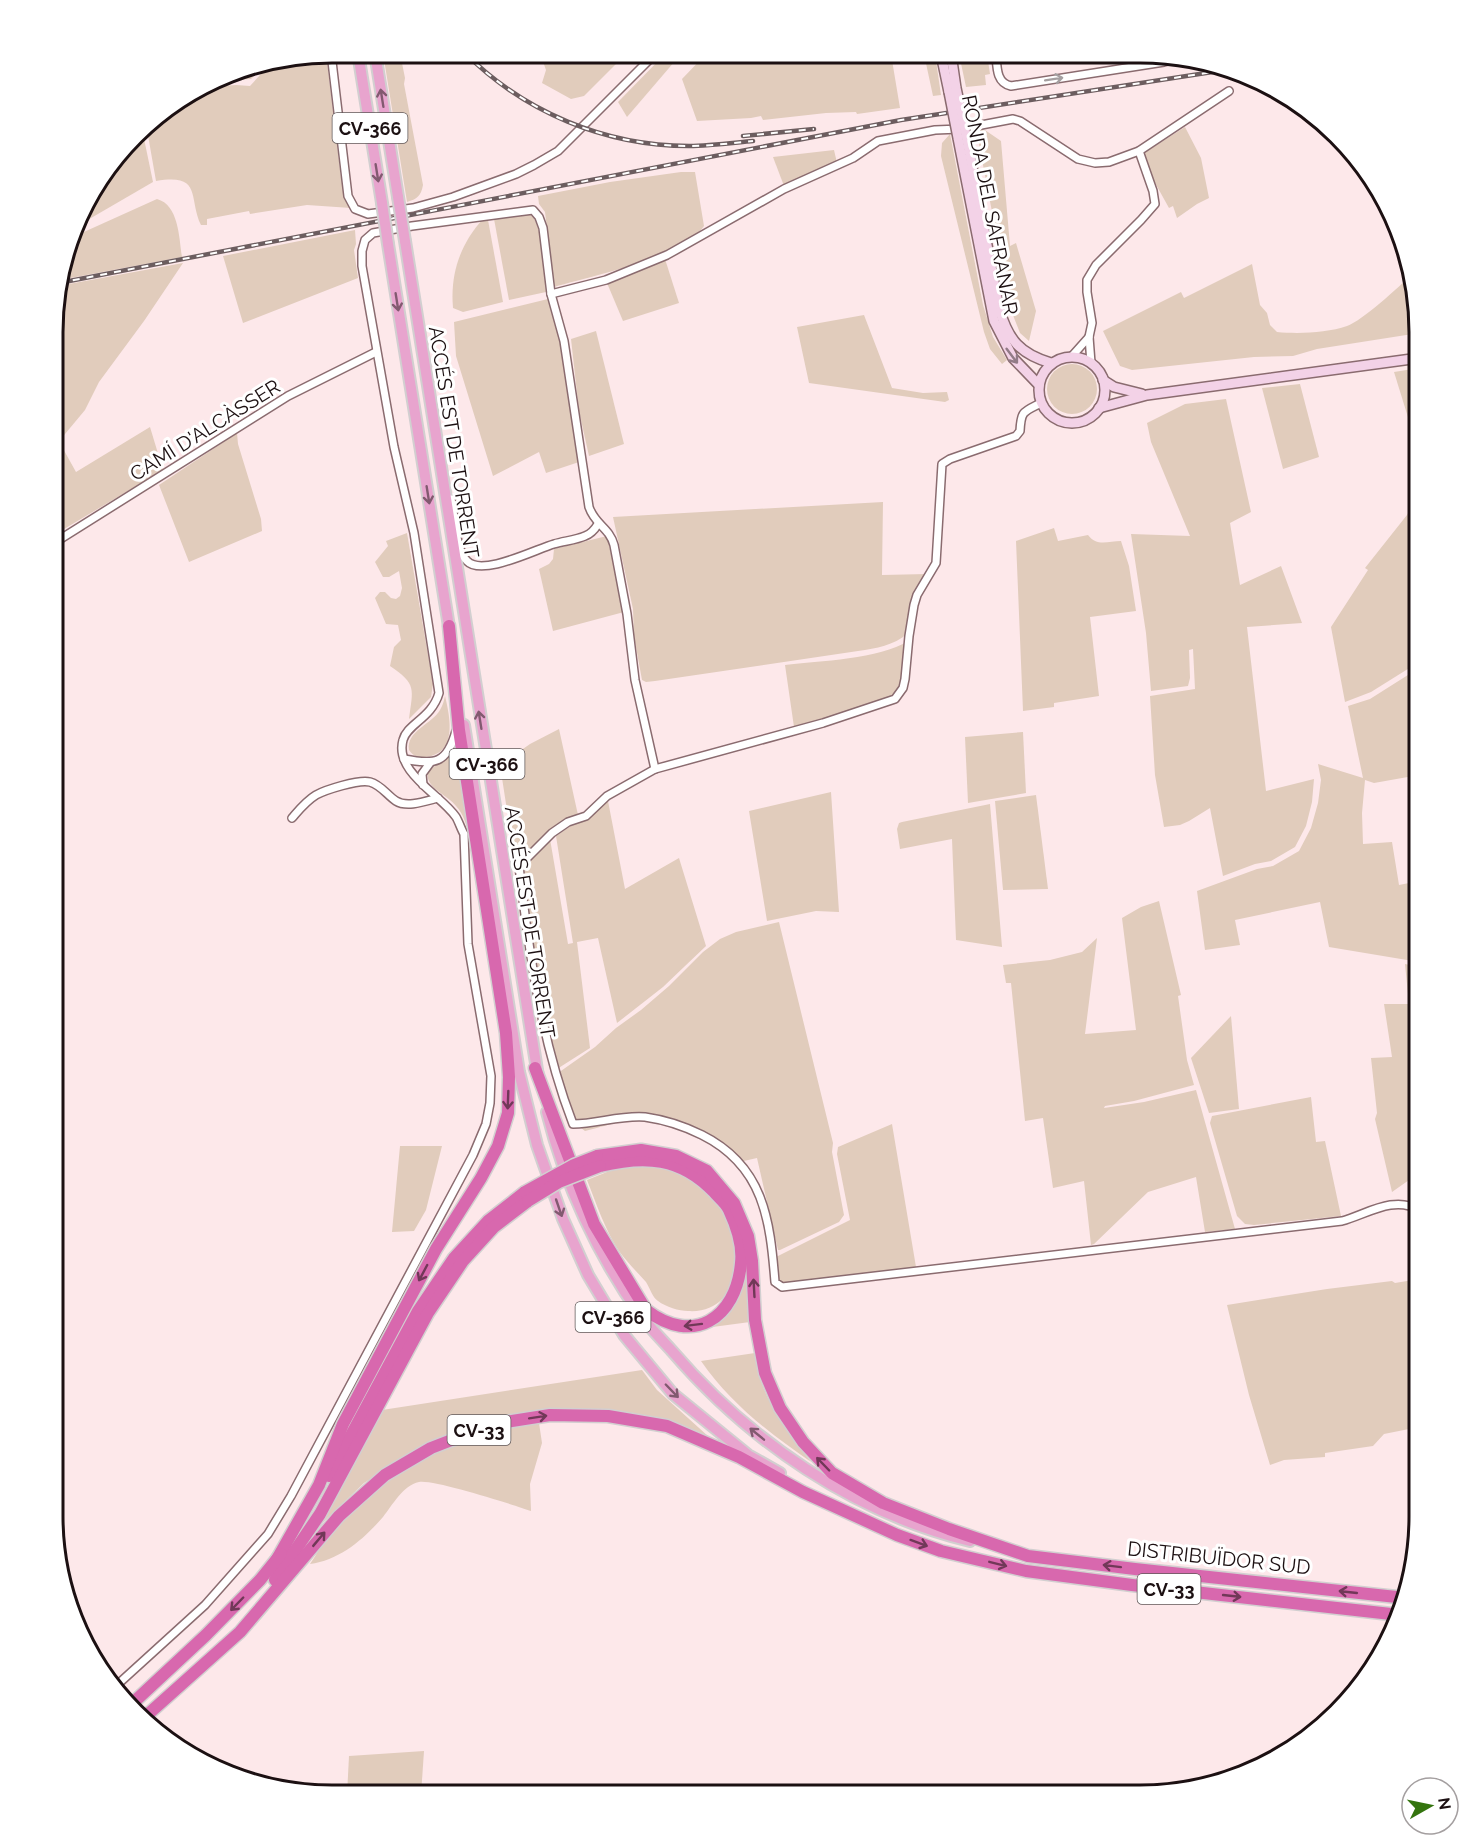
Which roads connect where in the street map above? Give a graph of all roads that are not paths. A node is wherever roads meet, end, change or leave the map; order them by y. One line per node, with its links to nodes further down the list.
1 (332, 63): 4 (street)
2 (360, 63): 30 (main road, ACCÉS EST DE TORRENT / CV-366, one-way to 30, bridge)
3 (377, 63): 27 (main road, ACCÉS EST DE TORRENT / CV-366, one-way to 3, bridge)
4 (646, 63)
5 (944, 63): 11 (street, RONDA DEL SAFRANAR)
6 (952, 63): 11 (street, RONDA DEL SAFRANAR)
7 (997, 63): 10 (street, one-way to 10)
8 (1133, 63): 10 (street)
9 (1148, 63): 10 (street)
10 (1134, 66)
11 (953, 90): 13 (street, RONDA DEL SAFRANAR, bridge)
12 (1229, 91): 14 (street)
13 (962, 136): 20 (street, RONDA DEL SAFRANAR); 23 (street, RONDA DEL SAFRANAR, one-way to 23)
14 (1139, 150): 15 (street); 16 (street)
15 (550, 294): 17 (street); 28 (street)
16 (1089, 337): 18 (street); 21 (street)
17 (376, 352): 29 (street, CAMÍ D'ALCÀSSER); 32 (street)
18 (1072, 356): 20 (street); 21 (street)
19 (1409, 359): 24 (street)
20 (1052, 363): 23 (street)
21 (1091, 363): 22 (street)
22 (1103, 380): 24 (street); 26 (street)
23 (1039, 385): 25 (street)
24 (1147, 395): 26 (street)
25 (1041, 403): 26 (street); 34 (street)
26 (1099, 408)
27 (439, 460): 28 (street); 38 (main road, ACCÉS EST DE TORRENT / CV-366, one-way to 27)
28 (598, 524): 34 (street)
29 (63, 537)
30 (448, 626): 31 (highway); 42 (main road, ACCÉS EST DE TORRENT / CV-366, one-way to 42)
31 (459, 723): 33 (street); 44 (highway, one-way to 44)
32 (404, 759): 33 (street); 35 (street)
33 (430, 763): 35 (street)
34 (655, 769): 41 (street)
35 (423, 785): 36 (street)
36 (438, 798): 37 (street); 47 (street)
37 (292, 818)
38 (536, 1068): 39 (highway, one-way to 38); 43 (main road, ACCÉS EST DE TORRENT / CV-366, one-way to 38)
39 (598, 1161): 40 (highway, CV-33, bridge); 43 (highway, CV-33, one-way to 39)
40 (527, 1196): 44 (highway, CV-33); 50 (highway)
41 (1409, 1206)
42 (897, 1535): 46 (highway, DISTRIBUÏDOR SUD / CV-33, one-way to 46); 49 (highway, CV-33, one-way to 42)
43 (1028, 1556): 45 (highway, DISTRIBUÏDOR SUD / CV-33, one-way to 43)
44 (276, 1561): 48 (highway, CV-33, one-way to 48)
45 (1396, 1597)
46 (1391, 1614)
47 (120, 1681)
48 (136, 1700)
49 (149, 1712)
50 (149, 1712)

